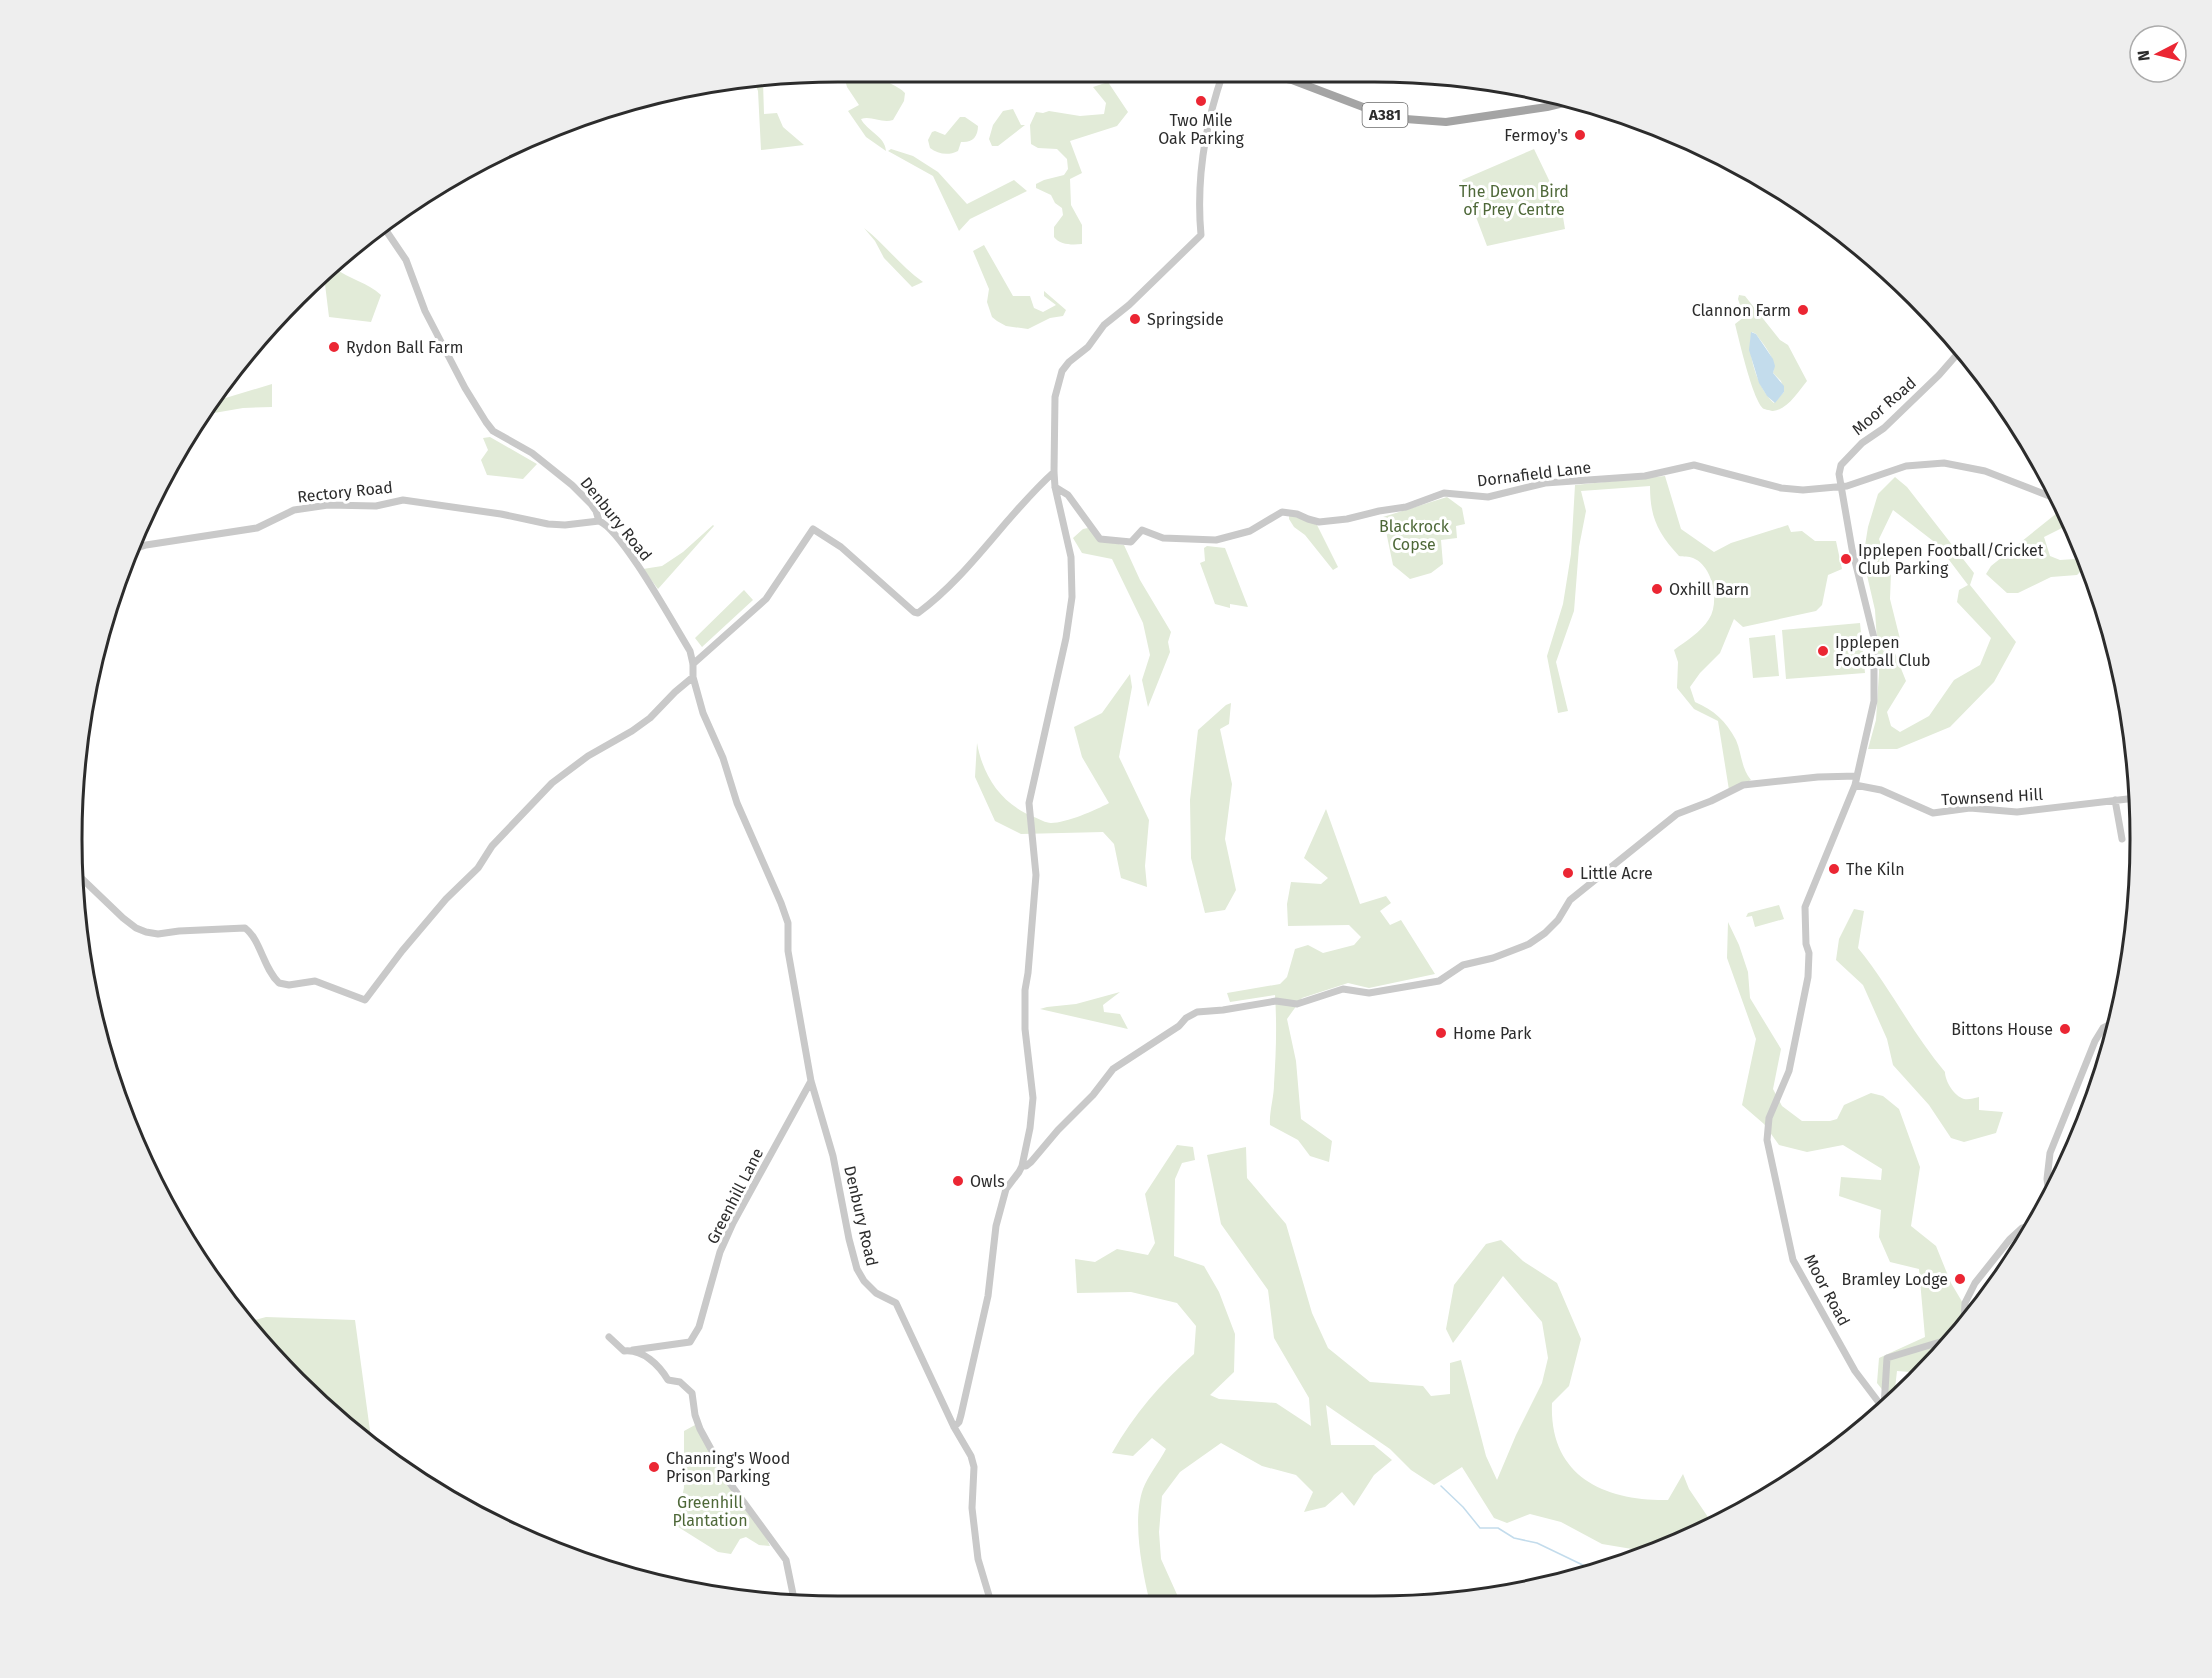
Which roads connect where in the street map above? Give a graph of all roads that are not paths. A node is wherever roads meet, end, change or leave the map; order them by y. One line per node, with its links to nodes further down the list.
1 (1220, 82): 6 (street)
2 (1297, 82): 3 (main road, A381)
3 (1556, 105)
4 (387, 232): 10 (street, Denbury Road)
5 (1955, 356): 8 (street, Moor Road)
6 (1054, 472): 7 (street); 12 (street)
7 (1055, 487): 8 (street, Dornafield Lane); 22 (street)
8 (1842, 487): 9 (street); 14 (street, Moor Road)
9 (2046, 495)
10 (598, 521): 11 (street, Rectory Road); 12 (street, Denbury Road)
11 (141, 547)
12 (693, 664): 13 (street, Denbury Road)
13 (693, 677): 19 (street); 21 (street, Denbury Road)
14 (1857, 776): 15 (street, Moor Road); 22 (street)
15 (1855, 785): 17 (street, Townsend Hill); 30 (street, Moor Road)
16 (2128, 799): 17 (street, Townsend Hill)
17 (2115, 800): 18 (street)
18 (2122, 838)
19 (84, 880)
20 (2106, 1027): 23 (street)
21 (811, 1082): 28 (street, Greenhill Lane); 31 (street, Denbury Road)
22 (1022, 1166): 31 (street)
23 (2047, 1181)
24 (2020, 1230): 25 (street)
25 (1965, 1310)
26 (609, 1337): 28 (street, Greenhill Lane)
27 (1937, 1343): 29 (street)
28 (633, 1350): 32 (street)
29 (1884, 1397)
30 (1878, 1402)
31 (954, 1427): 33 (street, Denbury Road)
32 (793, 1594)
33 (989, 1596)

